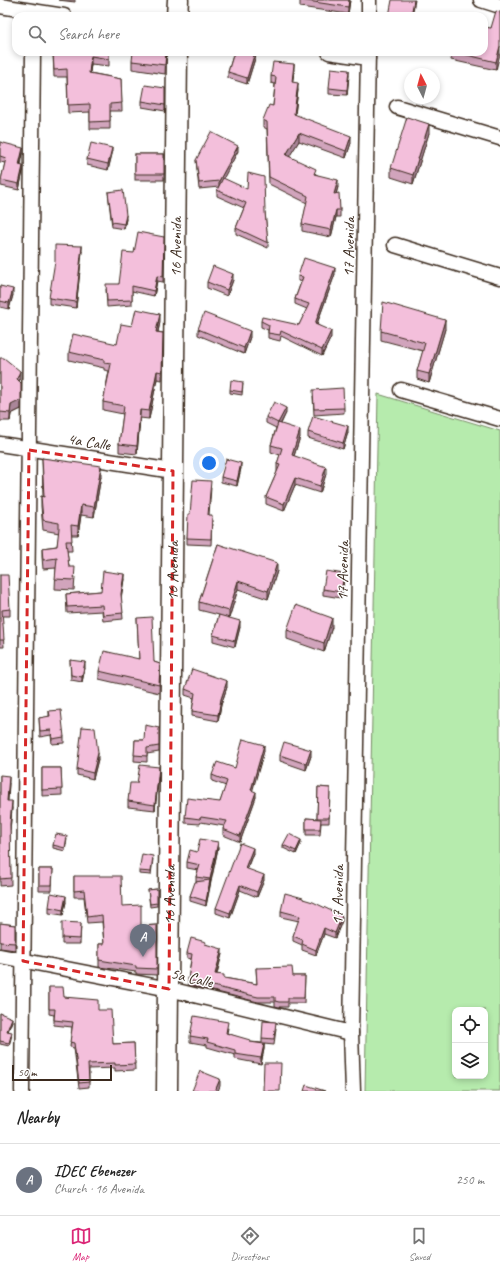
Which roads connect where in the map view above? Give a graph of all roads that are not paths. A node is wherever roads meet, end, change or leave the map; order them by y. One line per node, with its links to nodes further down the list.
1 (178, 0): 8 (main road)
2 (369, 0): 9 (street)
3 (481, 0): 5 (street)
4 (0, 6): 6 (street)
5 (500, 6)
6 (34, 10): 7 (street)
7 (44, 12)
8 (177, 12)
9 (369, 12)
10 (33, 56): 20 (street)
11 (177, 56): 21 (main road, 16 Avenida)
12 (368, 56): 25 (street, 17 Avenida)
13 (397, 107): 14 (street)
14 (500, 138)
15 (394, 245): 16 (street)
16 (500, 277)
17 (401, 390): 18 (street)
18 (500, 419)
19 (0, 444): 20 (street, 4a Calle)
20 (29, 450): 21 (street, 4a Calle); 23 (street)
21 (173, 472): 24 (main road, 16 Avenida)
22 (0, 956): 23 (street, 5a Calle)
23 (23, 961): 24 (street, 5a Calle); 26 (street)
24 (168, 989): 25 (street, 5a Calle); 27 (main road, 16 Avenida)
25 (352, 1033): 28 (street, 17 Avenida)
26 (22, 1091)
27 (167, 1091)
28 (353, 1091)

